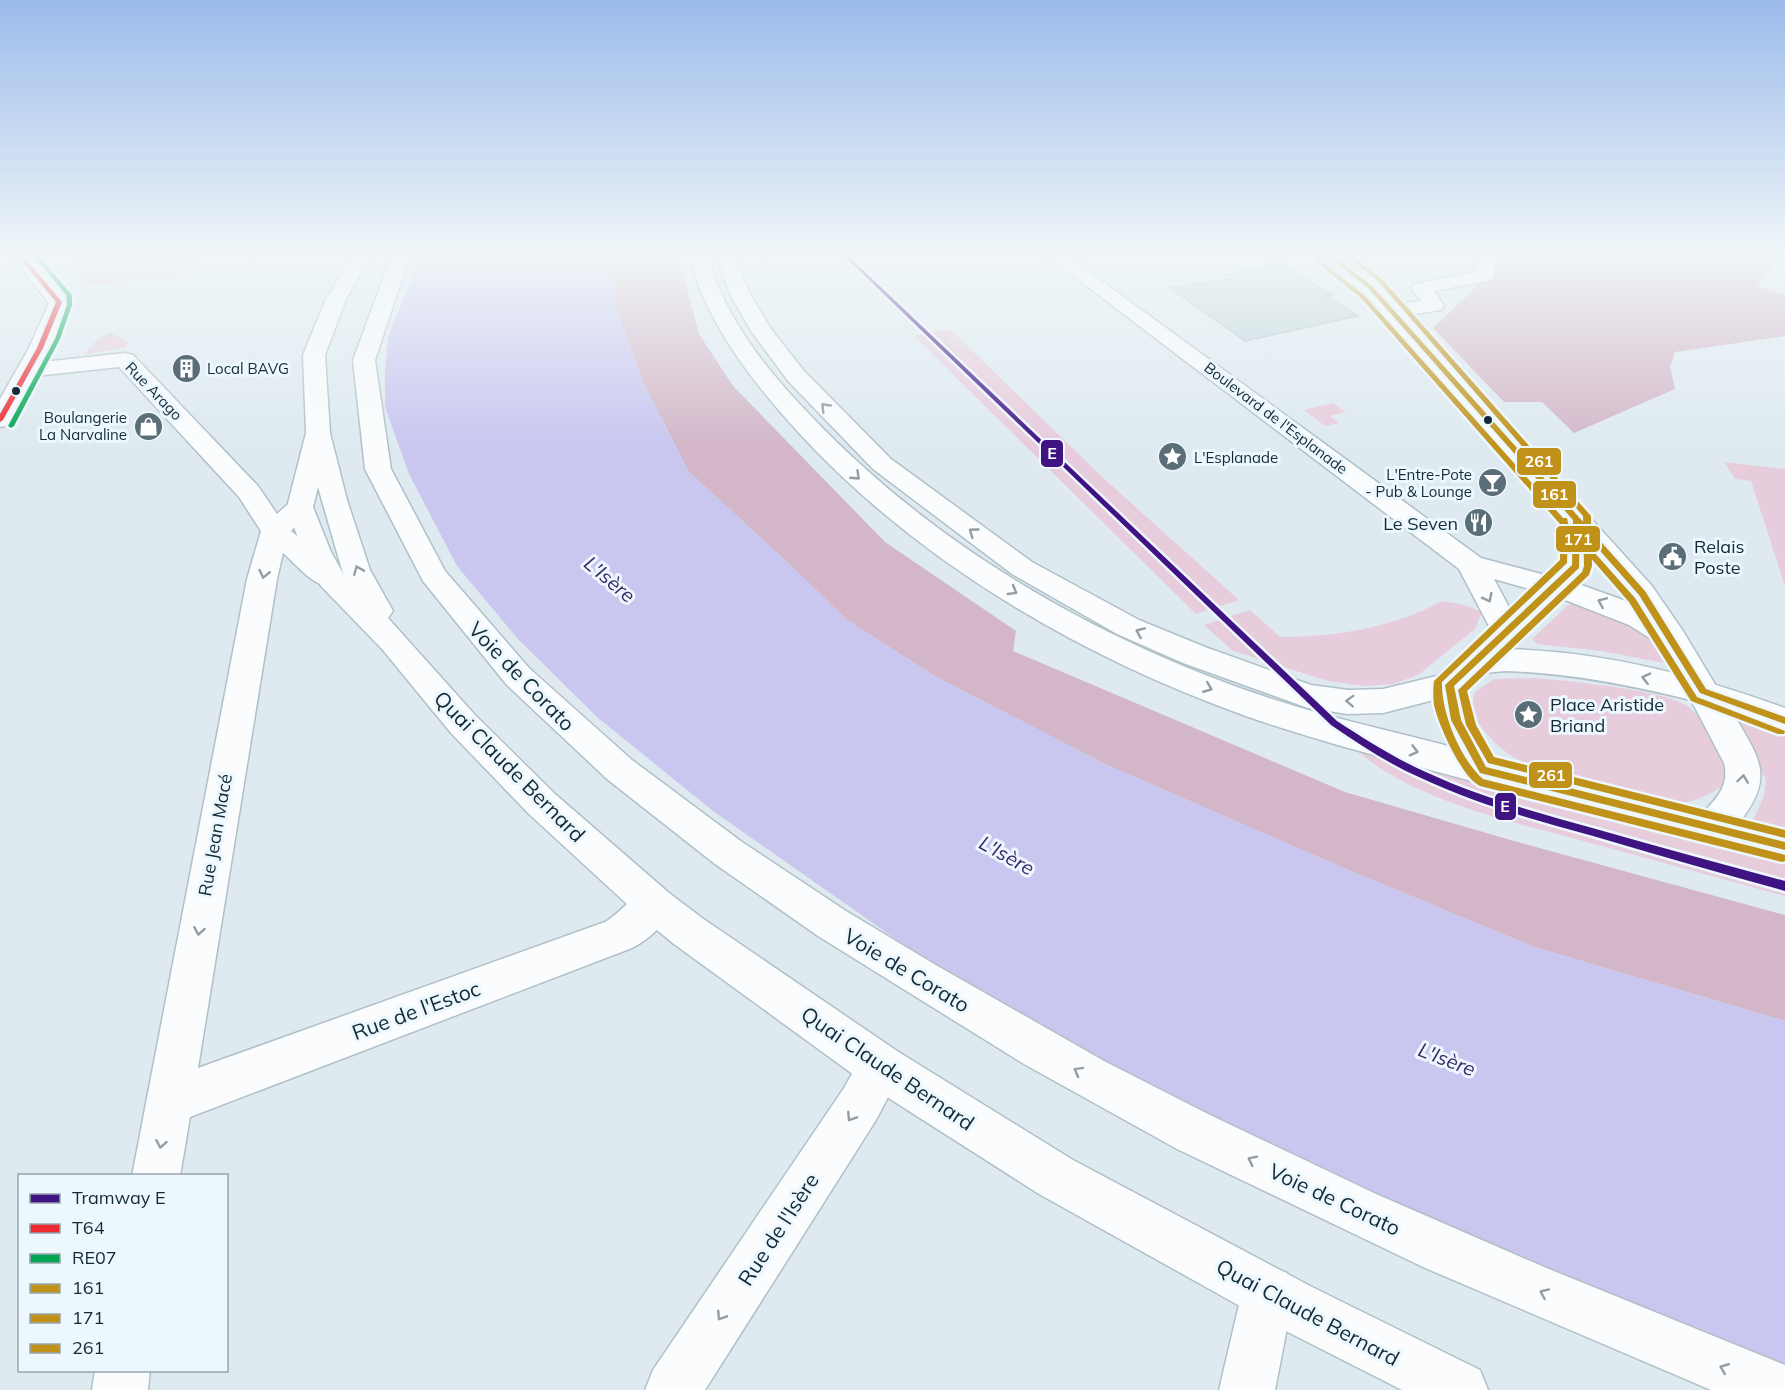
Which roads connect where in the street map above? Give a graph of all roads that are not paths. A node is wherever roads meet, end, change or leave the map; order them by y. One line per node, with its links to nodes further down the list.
1 (54, 317): 8 (main road)
2 (329, 317): 10 (main road)
3 (372, 317): 37 (main road, Voie de Corato, one-way to 3)
4 (724, 317): 24 (main road, one-way to 24)
5 (754, 317): 21 (main road, one-way to 5)
6 (1138, 317): 14 (main road, Boulevard de l'Esplanade)
7 (1397, 317): 13 (main road)
8 (27, 370): 9 (main road); 11 (main road, Rue Arago)
9 (0, 420)
10 (318, 433): 11 (main road); 12 (main road, Quai Claude Bernard)
11 (279, 502): 12 (main road); 15 (main road, Rue Arago); 29 (main road, Rue Jean Macé, one-way to 29)
12 (342, 519): 19 (main road, Quai Claude Bernard, one-way to 12)
13 (1576, 520): 16 (main road); 18 (main road)
14 (1471, 564): 16 (main road); 17 (main road, one-way to 17)
15 (331, 579): 19 (main road, Quai Claude Bernard)
16 (1555, 586): 17 (main road); 18 (main road, one-way to 16)
17 (1507, 631): 20 (main road)
18 (1672, 638): 22 (main road)
19 (393, 641): 27 (main road, Quai Claude Bernard)
20 (1474, 663): 21 (main road); 22 (main road, one-way to 20)
21 (1449, 685): 24 (main road)
22 (1703, 692): 23 (main road); 25 (main road, one-way to 22)
23 (1785, 720)
24 (1484, 770): 25 (main road)
25 (1713, 828): 26 (main road)
26 (1785, 846)
27 (655, 905): 28 (main road, Quai Claude Bernard); 29 (main road, Rue de l'Estoc)
28 (881, 1067): 31 (main road, Quai Claude Bernard); 34 (main road, Rue de l'Isère, one-way to 34)
29 (168, 1102): 30 (main road, Rue Jean Macé, one-way to 30)
30 (156, 1174)
31 (1268, 1292): 35 (main road); 36 (main road, Quai Claude Bernard)
32 (123, 1372): 33 (main road)
33 (120, 1390)
34 (673, 1390)
35 (1247, 1390)
36 (1460, 1390)
37 (1778, 1390)

